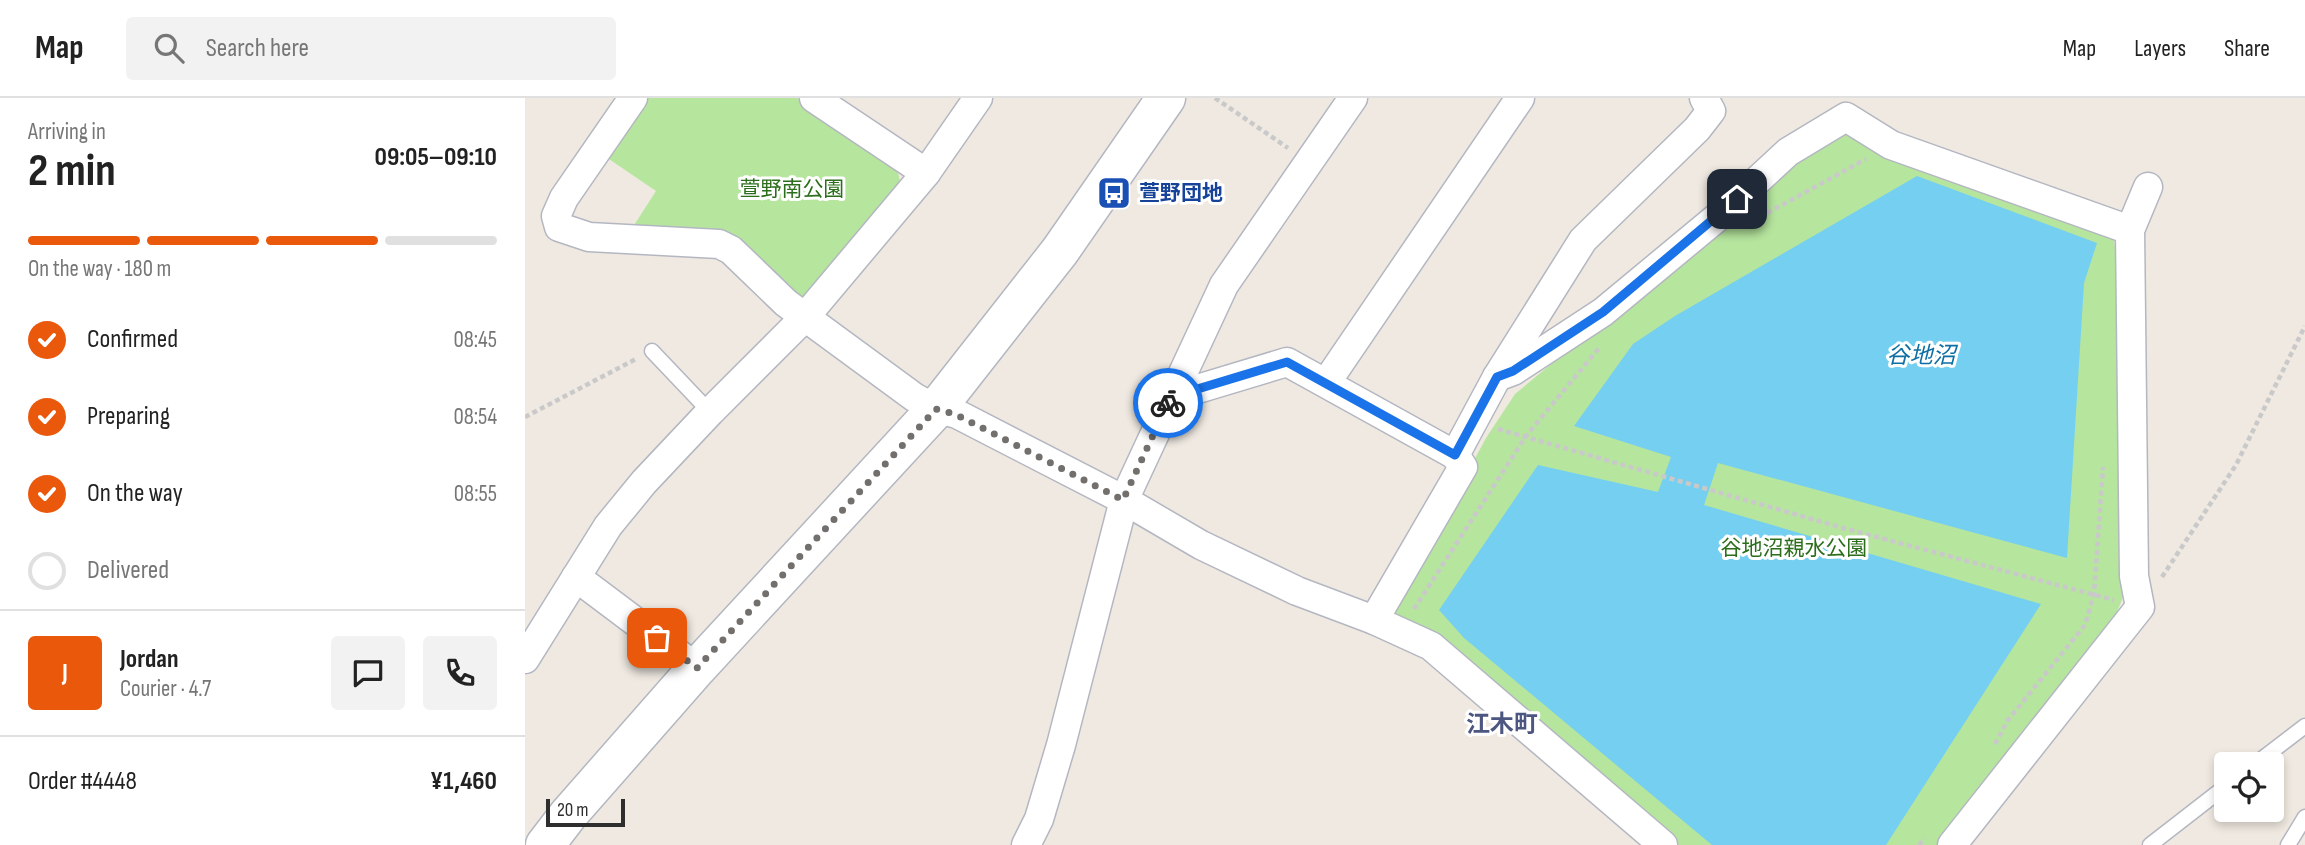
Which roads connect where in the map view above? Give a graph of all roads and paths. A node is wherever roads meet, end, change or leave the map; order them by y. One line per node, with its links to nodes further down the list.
1 (633, 98): 15 (street)
2 (814, 98): 11 (street)
3 (978, 98): 11 (street)
4 (1166, 98): 22 (street)
5 (1215, 98): 10 (path)
6 (1353, 98): 10 (street)
7 (1520, 98): 20 (street)
8 (1704, 98): 19 (street)
9 (1891, 145): 13 (path); 14 (street); 19 (street)
10 (1308, 162): 21 (street)
11 (926, 173): 15 (street)
12 (2148, 187): 14 (street)
13 (1757, 219)
14 (2130, 230): 30 (street)
15 (804, 317): 22 (street); 23 (street)
16 (2305, 326): 30 (path)
17 (1601, 346): 26 (path)
18 (652, 351): 23 (lane); 24 (path)
19 (1497, 377): 25 (street)
20 (1325, 383): 21 (street); 27 (street)
21 (1171, 397): 28 (street)
22 (936, 409): 28 (street); 34 (street)
23 (710, 412): 29 (street)
24 (525, 417)
25 (1473, 422): 26 (path); 27 (street)
26 (1526, 436): 30 (path); 31 (path)
27 (1455, 455): 32 (street)
28 (1123, 500): 32 (street); 40 (street)
29 (576, 577): 33 (street); 34 (street)
30 (2140, 607): 42 (street)
31 (1411, 614)
32 (1374, 620): 41 (street)
33 (525, 659)
34 (697, 668): 39 (street)
35 (2305, 726): 36 (lane)
36 (2271, 752)
37 (2214, 795): 43 (lane)
38 (2305, 817): 44 (lane)
39 (545, 845)
40 (1026, 845)
41 (1663, 845)
42 (1952, 845)
43 (2150, 845)
44 (2288, 845)

